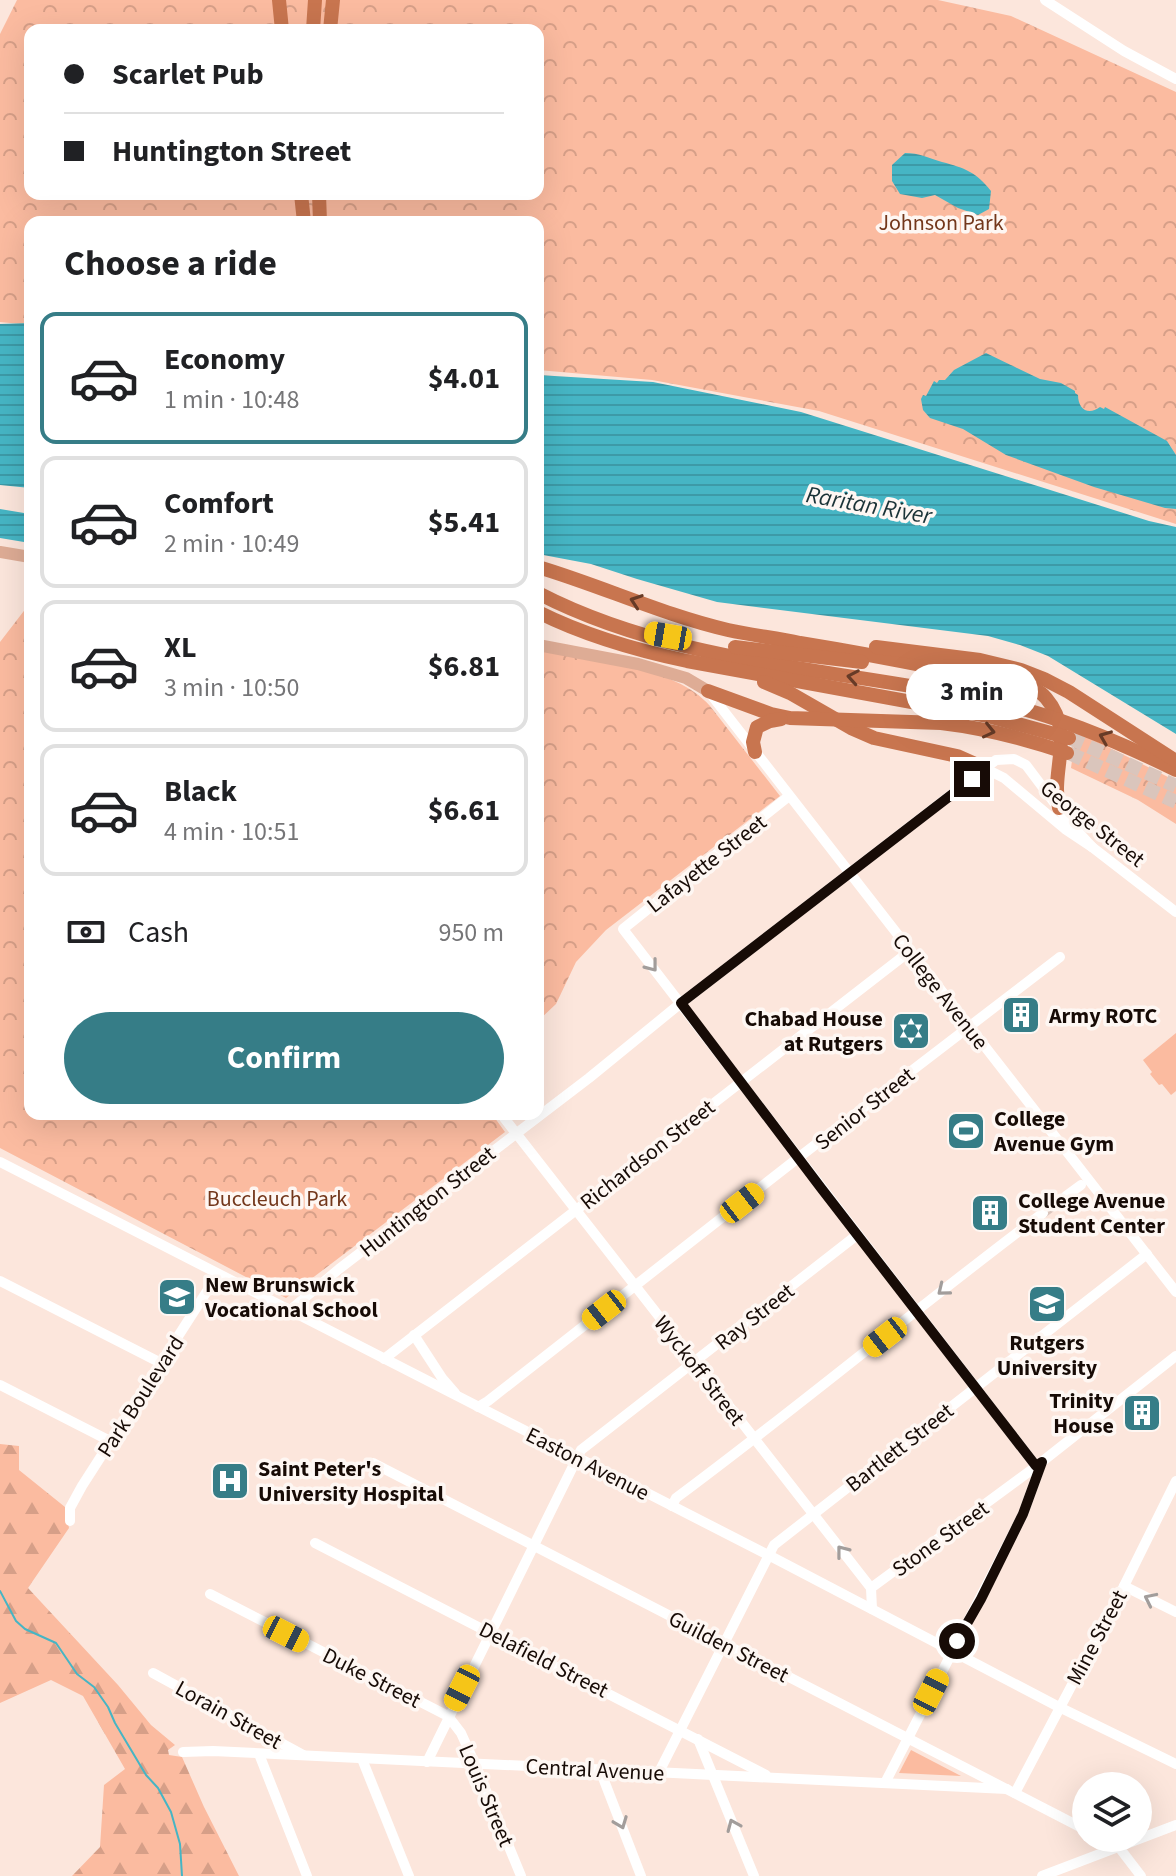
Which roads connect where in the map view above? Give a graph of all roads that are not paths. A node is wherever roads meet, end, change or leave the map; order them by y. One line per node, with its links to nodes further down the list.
1 (279, 0): 6 (highway)
2 (315, 0): 7 (highway)
3 (333, 0): 5 (highway)
4 (1045, 0): 8 (street)
5 (331, 23)
6 (281, 24)
7 (313, 24)
8 (1176, 79)
9 (0, 552): 10 (main road)
10 (24, 556)
11 (544, 569): 15 (highway, one-way to 11)
12 (544, 597): 14 (highway)
13 (544, 615): 17 (highway)
14 (616, 627): 18 (highway); 24 (highway, one-way to 14)
15 (727, 630): 18 (highway); 22 (highway)
16 (544, 646): 19 (main road)
17 (726, 669): 20 (highway, one-way to 17); 23 (highway)
18 (958, 672): 26 (highway)
19 (708, 691): 20 (highway); 21 (street, College Avenue)
20 (790, 718): 21 (highway)
21 (755, 752): 25 (street, College Avenue)
22 (1176, 762)
23 (984, 768): 26 (street); 27 (street, George Street); 28 (street, Huntington Street)
24 (1176, 770)
25 (789, 796): 28 (street, College Avenue); 32 (street, Lafayette Street, one-way to 32)
26 (1059, 808): 27 (street)
27 (1092, 847): 29 (street, George Street)
28 (850, 874): 30 (street, College Avenue); 32 (street, Huntington Street)
29 (1176, 912)
30 (910, 951): 33 (street, College Avenue); 34 (street, Richardson Street)
31 (1060, 957): 33 (street, Senior Street)
32 (681, 1003): 34 (street); 35 (street, Huntington Street)
33 (969, 1027): 39 (street, Senior Street); 46 (street, College Avenue)
34 (740, 1082): 39 (street); 43 (street, Richardson Street)
35 (544, 1112)
36 (506, 1120): 38 (street, Wyckoff Street)
37 (533, 1120): 38 (street, Huntington Street)
38 (516, 1133): 43 (street, Wyckoff Street); 51 (street, Huntington Street)
39 (798, 1158): 45 (street); 49 (street, Senior Street)
40 (0, 1162): 47 (street, Easton Avenue)
41 (1081, 1185): 42 (street)
42 (1066, 1196)
43 (575, 1210): 49 (street, Wyckoff Street); 53 (street, Richardson Street)
44 (1039, 1217): 52 (street, one-way to 52)
45 (857, 1235): 52 (street); 57 (street, Ray Street)
46 (1147, 1254): 50 (street, College Avenue); 59 (street, Bartlett Street)
47 (218, 1274): 51 (street, Easton Avenue); 56 (street, Park Boulevard)
48 (0, 1281): 56 (street)
49 (635, 1286): 57 (street, Wyckoff Street); 61 (street, Senior Street)
50 (1176, 1292)
51 (289, 1311): 55 (street, Easton Avenue)
52 (917, 1311): 59 (street); 62 (street)
53 (414, 1335): 55 (street, Richardson Street); 60 (street)
54 (1176, 1356): 66 (street, Stone Street)
55 (384, 1359): 60 (street, Easton Avenue)
56 (161, 1363): 63 (street, Park Boulevard)
57 (694, 1363): 62 (street, Wyckoff Street); 64 (street, Ray Street)
58 (0, 1385): 63 (street)
59 (977, 1387): 66 (street); 69 (street, Bartlett Street)
60 (459, 1397): 61 (street, Easton Avenue)
61 (478, 1407): 64 (street, Easton Avenue)
62 (754, 1440): 68 (street); 69 (street, Wyckoff Street)
63 (110, 1441): 70 (street, Park Boulevard)
64 (577, 1458): 68 (street, Easton Avenue); 72 (street)
65 (373, 1463): 72 (street, Guilden Street)
66 (1039, 1464): 75 (street, Stone Street); 81 (street)
67 (1176, 1481): 74 (street, Mine Street)
68 (672, 1506): 73 (street, Easton Avenue)
69 (813, 1514): 73 (street, Bartlett Street); 75 (street, Wyckoff Street, one-way to 69)
70 (70, 1521)
71 (315, 1543): 79 (street, Delafield Street)
72 (534, 1546): 79 (street); 80 (street, Guilden Street)
73 (769, 1555): 77 (street, Easton Avenue); 80 (street, Bartlett Street)
74 (1124, 1586): 78 (street, one-way to 74); 83 (street, Mine Street)
75 (871, 1588): 77 (street, Stone Street)
76 (210, 1594): 84 (street, Duke Street)
77 (872, 1609): 81 (street, Easton Avenue)
78 (1176, 1612)
79 (491, 1632): 84 (street); 85 (street, Delafield Street)
80 (725, 1644): 85 (street, Bartlett Street); 86 (street, Guilden Street)
81 (952, 1650): 83 (street, Easton Avenue); 86 (street)
82 (153, 1673): 90 (street, Lorain Street)
83 (1059, 1707): 94 (street, Easton Avenue); 100 (street, Mine Street)
84 (448, 1716): 92 (street); 93 (street, Louis Street)
85 (681, 1730): 87 (street, Delafield Street); 96 (street, Bartlett Street)
86 (907, 1738): 99 (street); 100 (street, Guilden Street)
87 (698, 1739): 97 (street); 98 (street, Delafield Street)
88 (183, 1752): 89 (street, Central Avenue)
89 (259, 1754): 90 (street, Central Avenue); 106 (street)
90 (305, 1756): 91 (street, Central Avenue)
91 (362, 1759): 92 (street, Central Avenue); 107 (street)
92 (427, 1762): 93 (street, Central Avenue)
93 (475, 1764): 95 (street, Central Avenue); 108 (street, Louis Street)
94 (1176, 1764)
95 (600, 1770): 96 (street, Central Avenue); 109 (street, one-way to 109)
96 (659, 1772): 97 (street, Central Avenue)
97 (712, 1775): 98 (street, Central Avenue); 110 (street, one-way to 97)
98 (772, 1778): 99 (street, Central Avenue)
99 (885, 1783): 100 (street, Central Avenue)
100 (1011, 1791): 101 (street, Guilden Street)
101 (1072, 1823)
102 (1176, 1825): 103 (street)
103 (1152, 1834)
104 (1103, 1852): 111 (street)
105 (1123, 1852): 112 (street)
106 (307, 1876)
107 (409, 1876)
108 (521, 1876)
109 (641, 1876)
110 (754, 1876)
111 (1042, 1876)
112 (1141, 1876)

